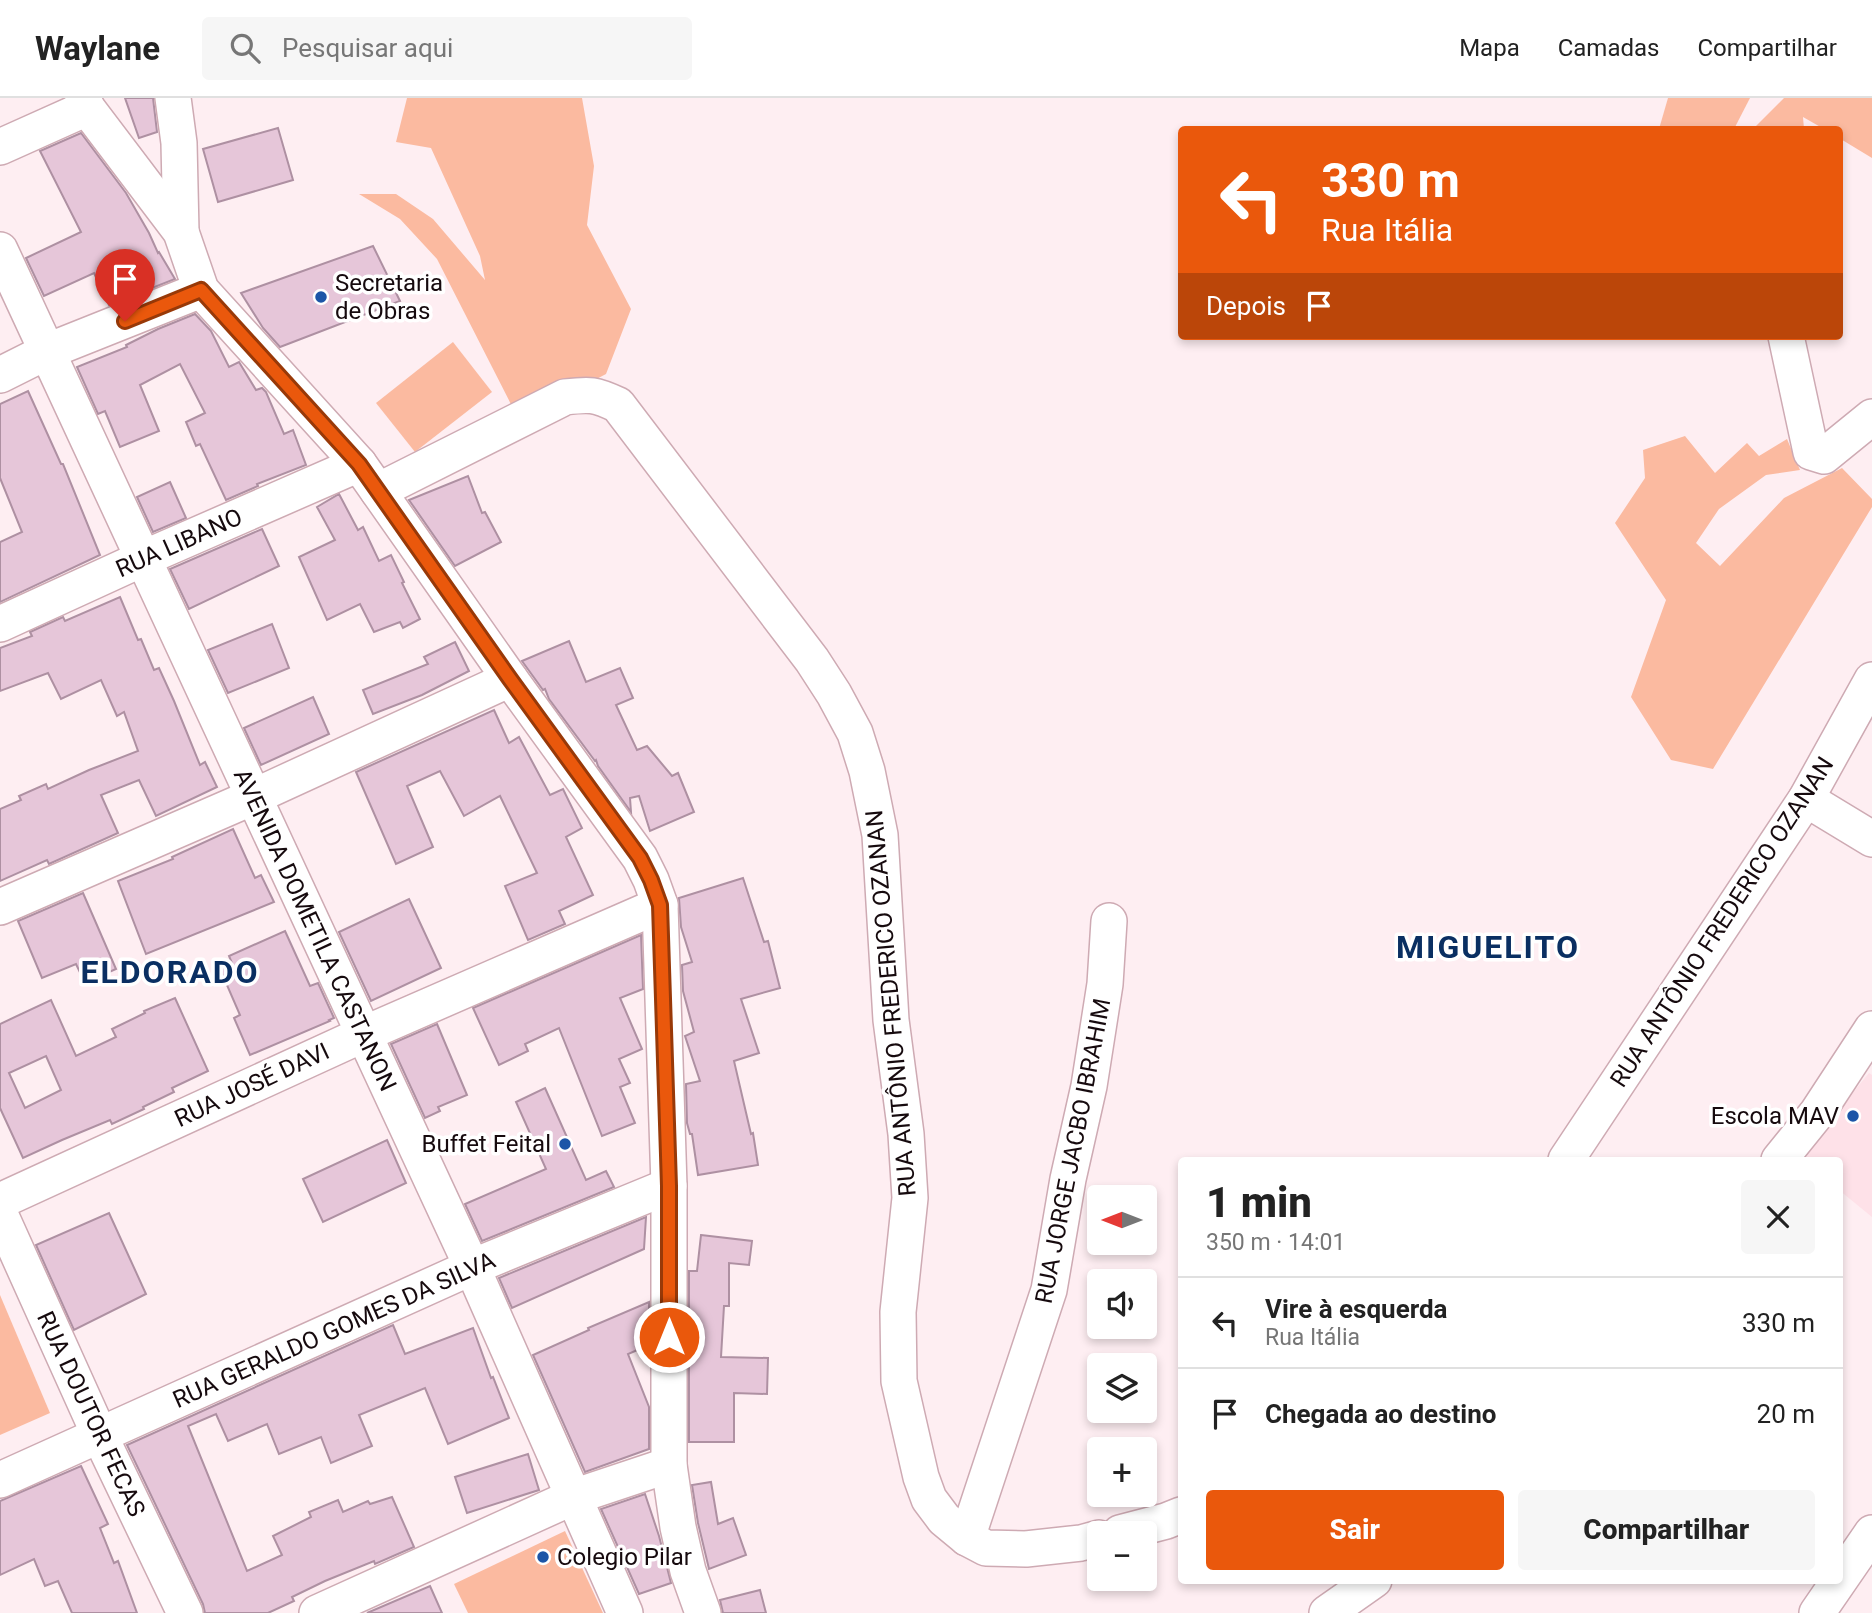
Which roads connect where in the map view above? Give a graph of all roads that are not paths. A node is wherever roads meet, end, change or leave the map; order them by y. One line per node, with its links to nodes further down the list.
1 (173, 98): 4 (street)
2 (85, 103): 3 (street); 4 (street)
3 (0, 147)
4 (181, 232): 6 (street)
5 (0, 250): 8 (street, AVENIDA DOMETILA CASTANON)
6 (201, 290): 8 (street); 11 (street)
7 (1787, 340): 10 (street)
8 (48, 351): 9 (street); 12 (street, AVENIDA DOMETILA CASTANON)
9 (0, 375)
10 (1872, 417)
11 (368, 478): 12 (street, RUA LIBANO); 14 (street); 37 (street, RUA ANTÔNIO FREDERICO OZANAN)
12 (144, 558): 13 (street, RUA LIBANO); 16 (street, AVENIDA DOMETILA CASTANON)
13 (0, 624)
14 (510, 679): 16 (street); 19 (street)
15 (1872, 680): 17 (street, RUA ANTÔNIO FREDERICO OZANAN)
16 (253, 797): 20 (street); 23 (street, AVENIDA DOMETILA CASTANON)
17 (1806, 799): 18 (street); 24 (street, RUA ANTÔNIO FREDERICO OZANAN)
18 (1872, 838)
19 (660, 905): 23 (street, RUA JOSÉ DAVI); 26 (street)
20 (0, 907)
21 (1109, 921): 37 (street, RUA JORGE JACBO IBRAHIM)
22 (1872, 1030): 25 (street)
23 (364, 1034): 27 (street, RUA JOSÉ DAVI); 29 (street, AVENIDA DOMETILA CASTANON)
24 (1568, 1157)
25 (1781, 1157)
26 (669, 1186): 29 (street, RUA GERALDO GOMES DA SILVA); 31 (street)
27 (0, 1201)
28 (0, 1214): 30 (street, RUA DOUTOR FECAS)
29 (472, 1267): 30 (street, RUA GERALDO GOMES DA SILVA); 33 (street, AVENIDA DOMETILA CASTANON)
30 (100, 1436): 32 (street, RUA GERALDO GOMES DA SILVA); 42 (street, RUA DOUTOR FECAS)
31 (669, 1465): 33 (street); 45 (street)
32 (0, 1480)
33 (573, 1497): 43 (street); 44 (street, AVENIDA DOMETILA CASTANON)
34 (1178, 1516): 35 (street)
35 (1157, 1523)
36 (1872, 1533): 39 (street)
37 (967, 1538): 38 (street, RUA ANTÔNIO FREDERICO OZANAN)
38 (1087, 1541)
39 (1843, 1574)
40 (1368, 1584): 46 (street)
41 (1836, 1584): 47 (street)
42 (185, 1613)
43 (317, 1613)
44 (625, 1613)
45 (703, 1613)
46 (1327, 1613)
47 (1816, 1613)

